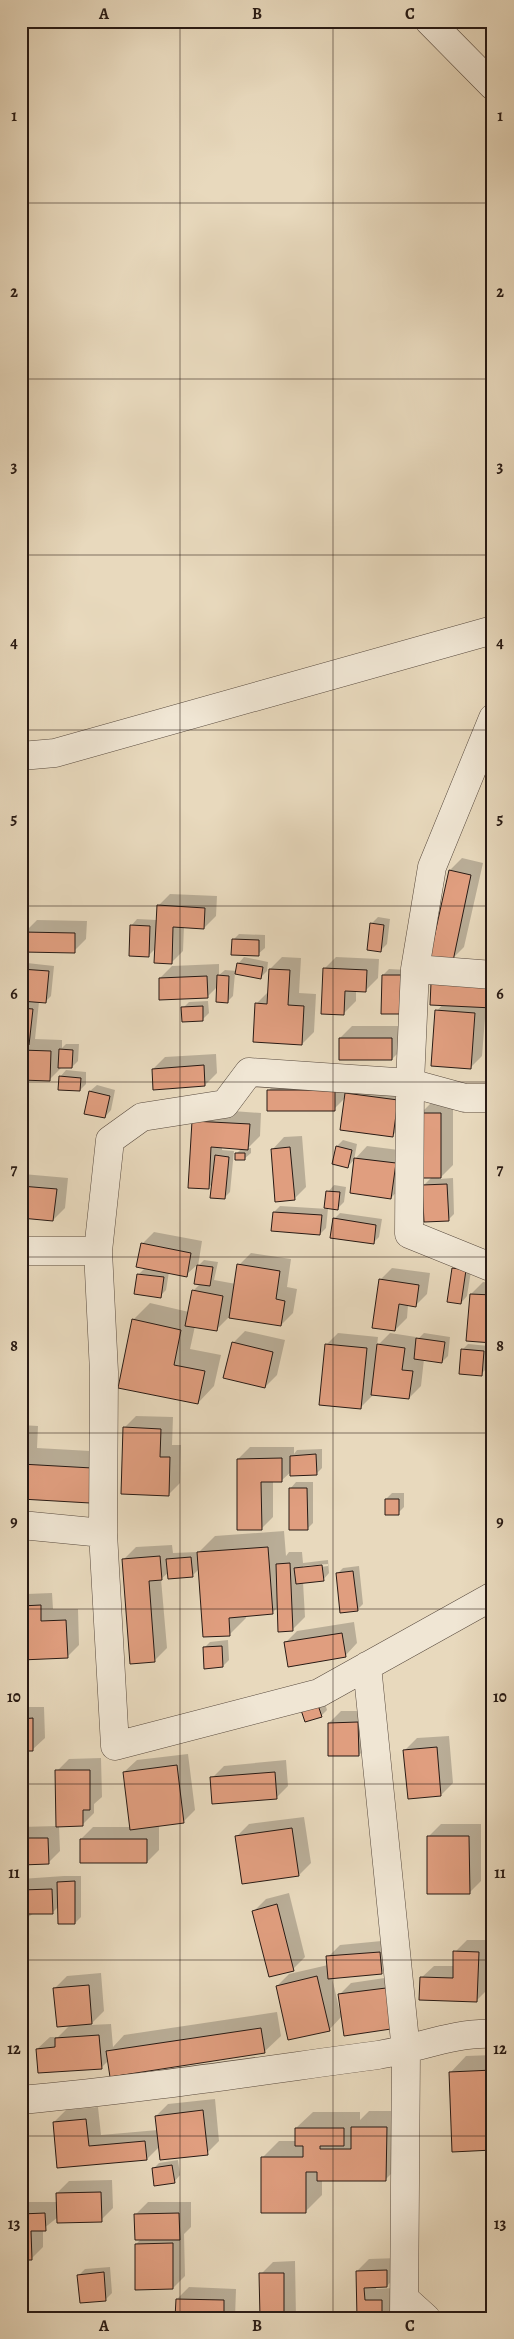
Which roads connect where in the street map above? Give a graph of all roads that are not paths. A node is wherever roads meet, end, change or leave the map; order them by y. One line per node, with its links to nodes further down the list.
1 (429, 21): 2 (street)
2 (493, 86)
3 (493, 630): 5 (street)
4 (493, 718): 6 (street)
5 (21, 756)
6 (415, 970): 7 (street); 8 (street)
7 (493, 975)
8 (410, 1083): 9 (street); 11 (street); 12 (street)
9 (493, 1098)
10 (21, 1251): 11 (street)
11 (98, 1251): 14 (street)
12 (493, 1268)
13 (21, 1525): 14 (street)
14 (103, 1533): 16 (street)
15 (493, 1596): 16 (street)
16 (367, 1666): 18 (street)
17 (493, 2034): 18 (street)
18 (406, 2051): 19 (street); 20 (street)
19 (21, 2100)
20 (404, 2308): 21 (street)
21 (426, 2318)

